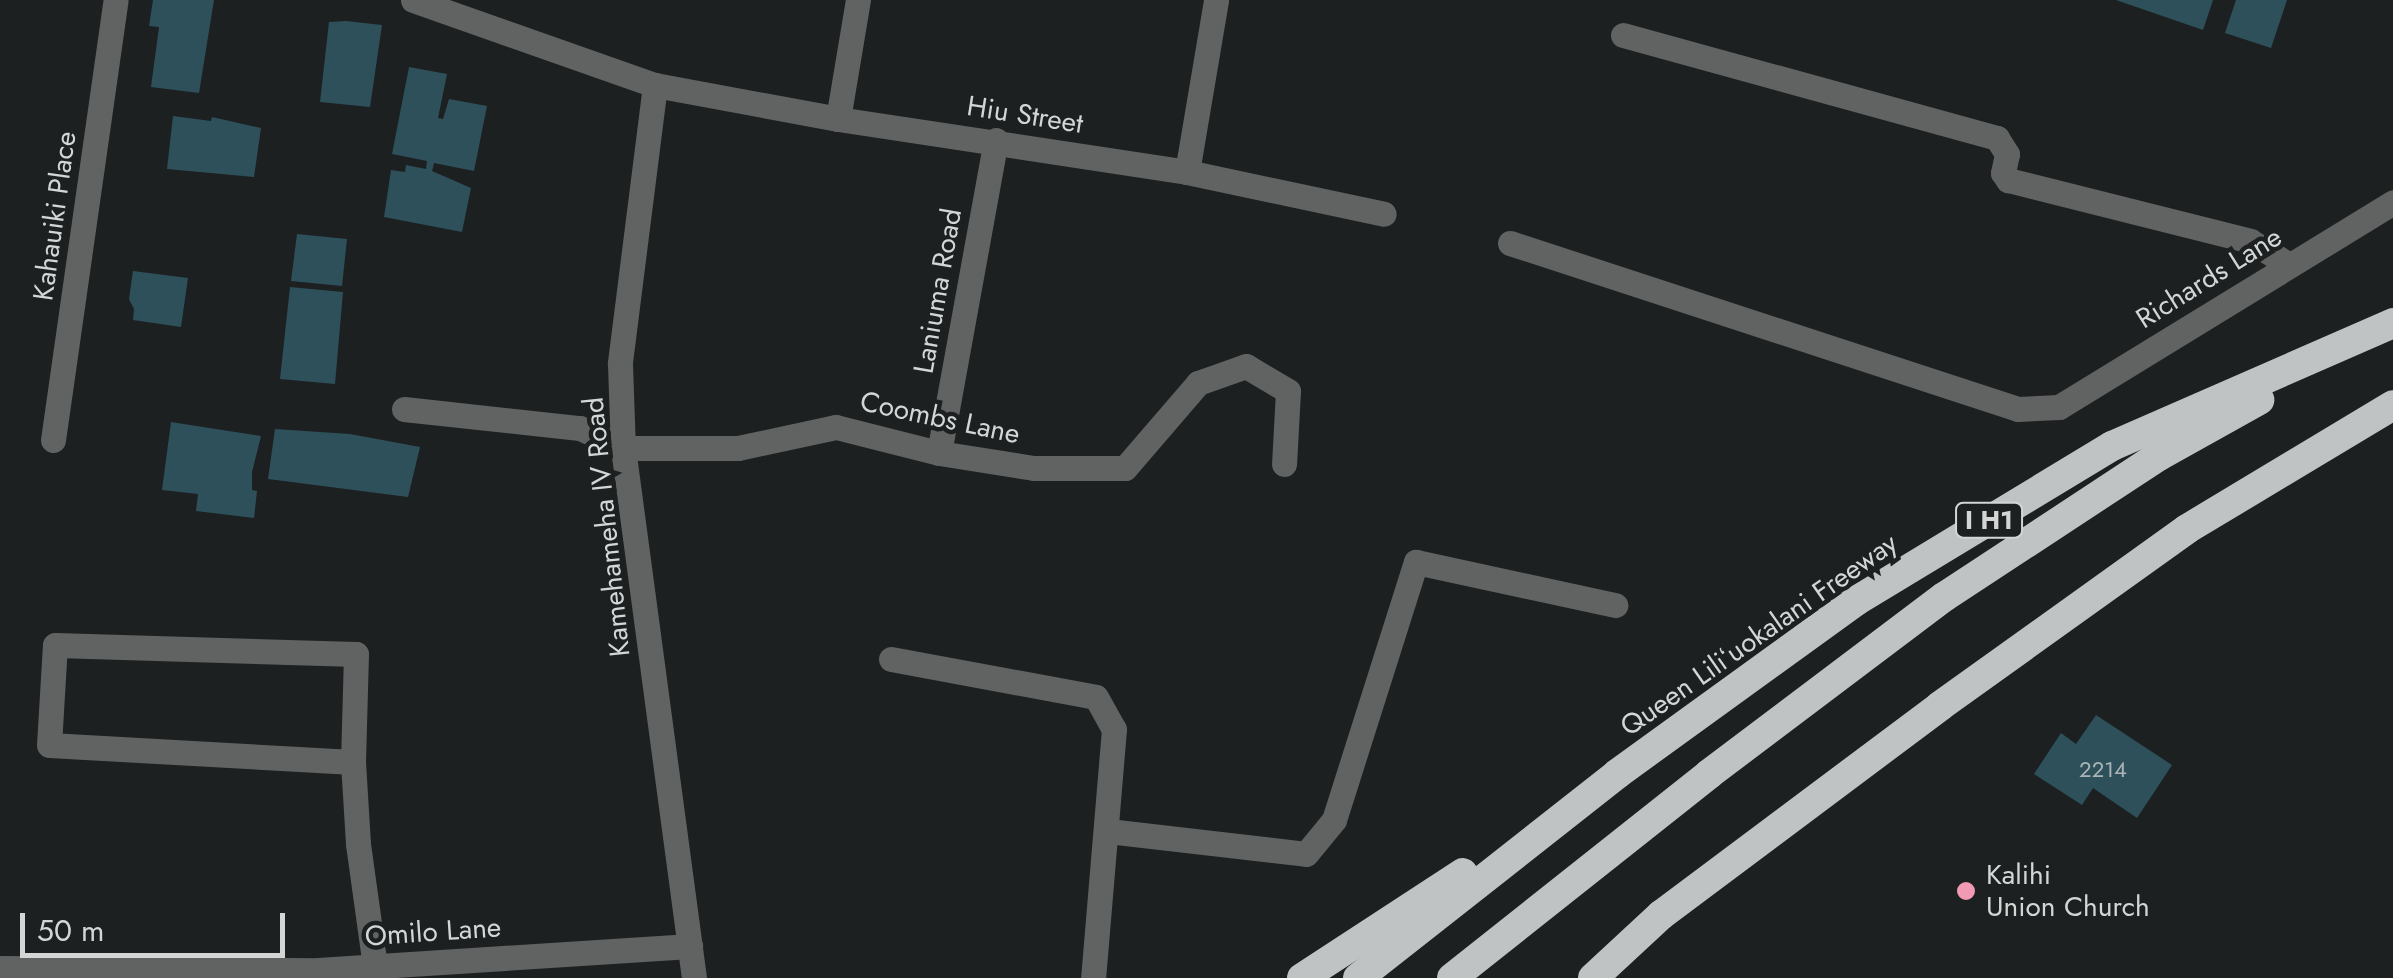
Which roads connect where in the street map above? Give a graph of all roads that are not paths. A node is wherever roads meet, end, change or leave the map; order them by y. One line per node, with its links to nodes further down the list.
1 (116, 0): 17 (street, Kahauiki Place)
2 (413, 0): 6 (street)
3 (858, 0): 7 (street)
4 (1216, 0): 9 (street)
5 (1623, 35): 13 (street)
6 (656, 85): 7 (street, Hiu Street); 18 (street, Kamehameha IV Road)
7 (838, 119): 8 (street, Hiu Street)
8 (996, 140): 9 (street, Hiu Street); 19 (street, Laniuma Road)
9 (1187, 172): 11 (street, Hiu Street)
10 (2393, 202): 13 (street, Richards Lane)
11 (1384, 214)
12 (1510, 243): 13 (street, Richards Lane)
13 (2288, 264)
14 (2393, 324): 24 (highway, Queen Liliʻuokalani Freeway / I H1); 35 (highway)
15 (2393, 405): 26 (highway)
16 (404, 409): 18 (street, Coombs Lane)
17 (53, 440)
18 (623, 448): 19 (street, Coombs Lane); 27 (street, Kamehameha IV Road)
19 (939, 453): 20 (street, Coombs Lane)
20 (1284, 464)
21 (1615, 605): 25 (street)
22 (891, 660): 25 (street)
23 (353, 762): 23 (street); 28 (street)
24 (1617, 774): 33 (highway); 34 (highway, Queen Liliʻuokalani Freeway / I H1)
25 (1108, 831): 32 (street)
26 (1661, 916): 36 (highway); 37 (highway)
27 (690, 946): 28 (street, Omilo Lane); 31 (street, Kamehameha IV Road)
28 (375, 966): 30 (street, Omilo Lane)
29 (0, 968): 30 (street, Omilo Lane)
30 (319, 974)
31 (694, 978)
32 (1092, 978)
33 (1302, 978)
34 (1358, 978)
35 (1452, 978)
36 (1576, 978)
37 (1592, 978)

